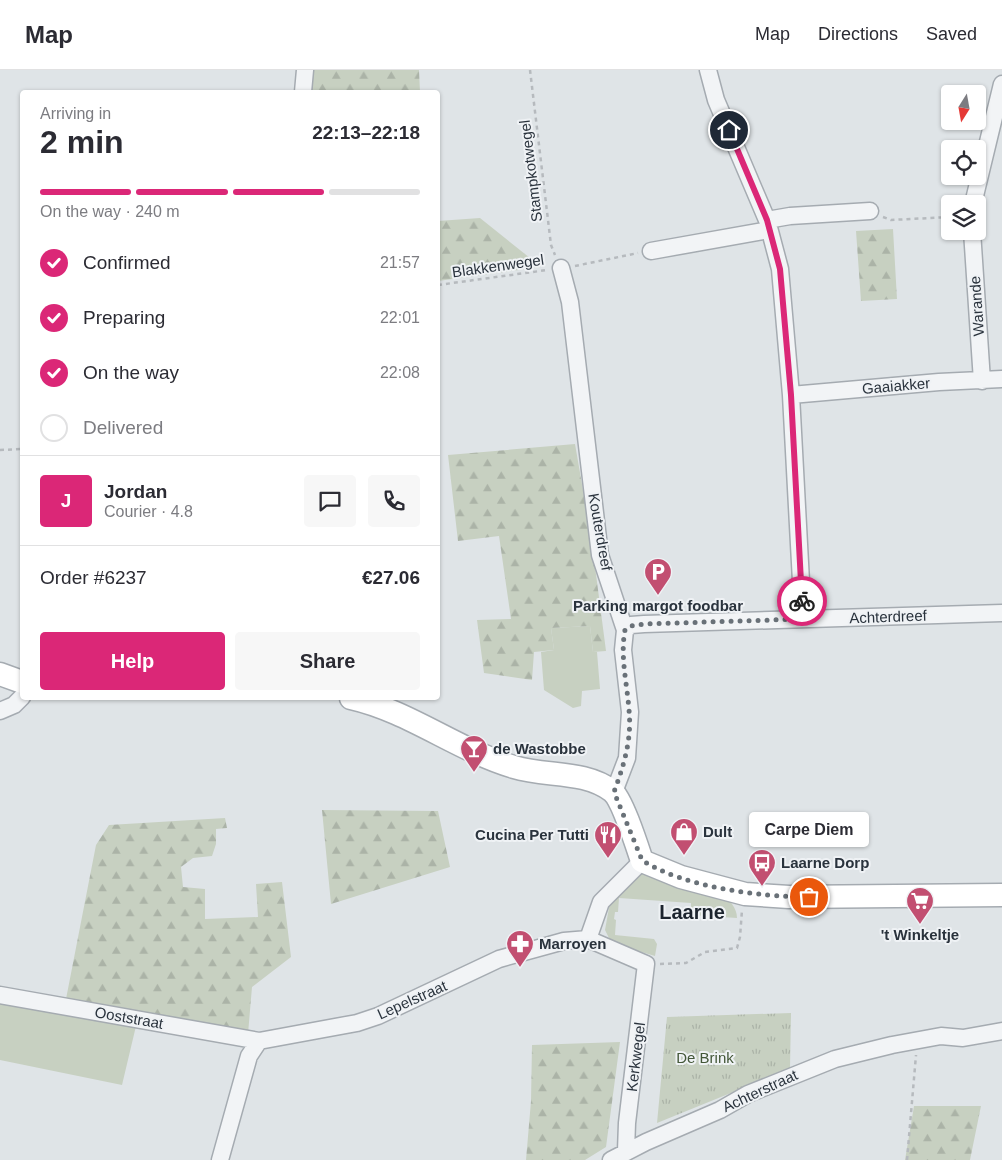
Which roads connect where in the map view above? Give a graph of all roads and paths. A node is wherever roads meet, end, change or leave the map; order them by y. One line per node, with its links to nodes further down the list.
1 (305, 70): 5 (street)
2 (530, 70): 13 (path, Stampkotwegel)
3 (708, 70): 10 (street)
4 (1002, 84): 6 (street)
5 (303, 90)
6 (998, 120): 7 (street)
7 (976, 195)
8 (870, 211): 9 (path); 10 (street)
9 (941, 217)
10 (768, 225): 12 (street); 17 (street)
11 (973, 240): 16 (street, Warande)
12 (652, 251): 13 (path, Blakkenwegel)
13 (561, 268): 14 (path, Blakkenwegel); 22 (street, Kouterdreef)
14 (440, 285)
15 (1002, 379): 16 (street, Gaaiakker)
16 (982, 381): 17 (street, Gaaiakker)
17 (791, 395): 21 (street)
18 (20, 449): 19 (path)
19 (0, 450)
20 (1002, 613): 21 (street, Achterdreef)
21 (803, 619): 22 (street, Achterdreef)
22 (625, 630): 29 (street, Kouterdreef)
23 (0, 674): 24 (street)
24 (20, 681)
25 (20, 699): 28 (street)
26 (368, 700): 27 (street)
27 (385, 702): 29 (street)
28 (0, 711)
29 (614, 792): 30 (street)
30 (642, 860): 31 (street); 33 (street)
31 (745, 894): 32 (street); 34 (path)
32 (1002, 895)
33 (588, 939): 34 (street); 37 (street, Lepelstraat)
34 (646, 964): 39 (street, Kerkwegel)
35 (0, 994): 37 (street, Ooststraat)
36 (1002, 1031): 38 (street, Achterstraat)
37 (259, 1041): 40 (street)
38 (914, 1042): 39 (street, Achterstraat); 42 (path)
39 (626, 1151): 41 (street, Achterstraat)
40 (220, 1160)
41 (611, 1160)
42 (907, 1160)

